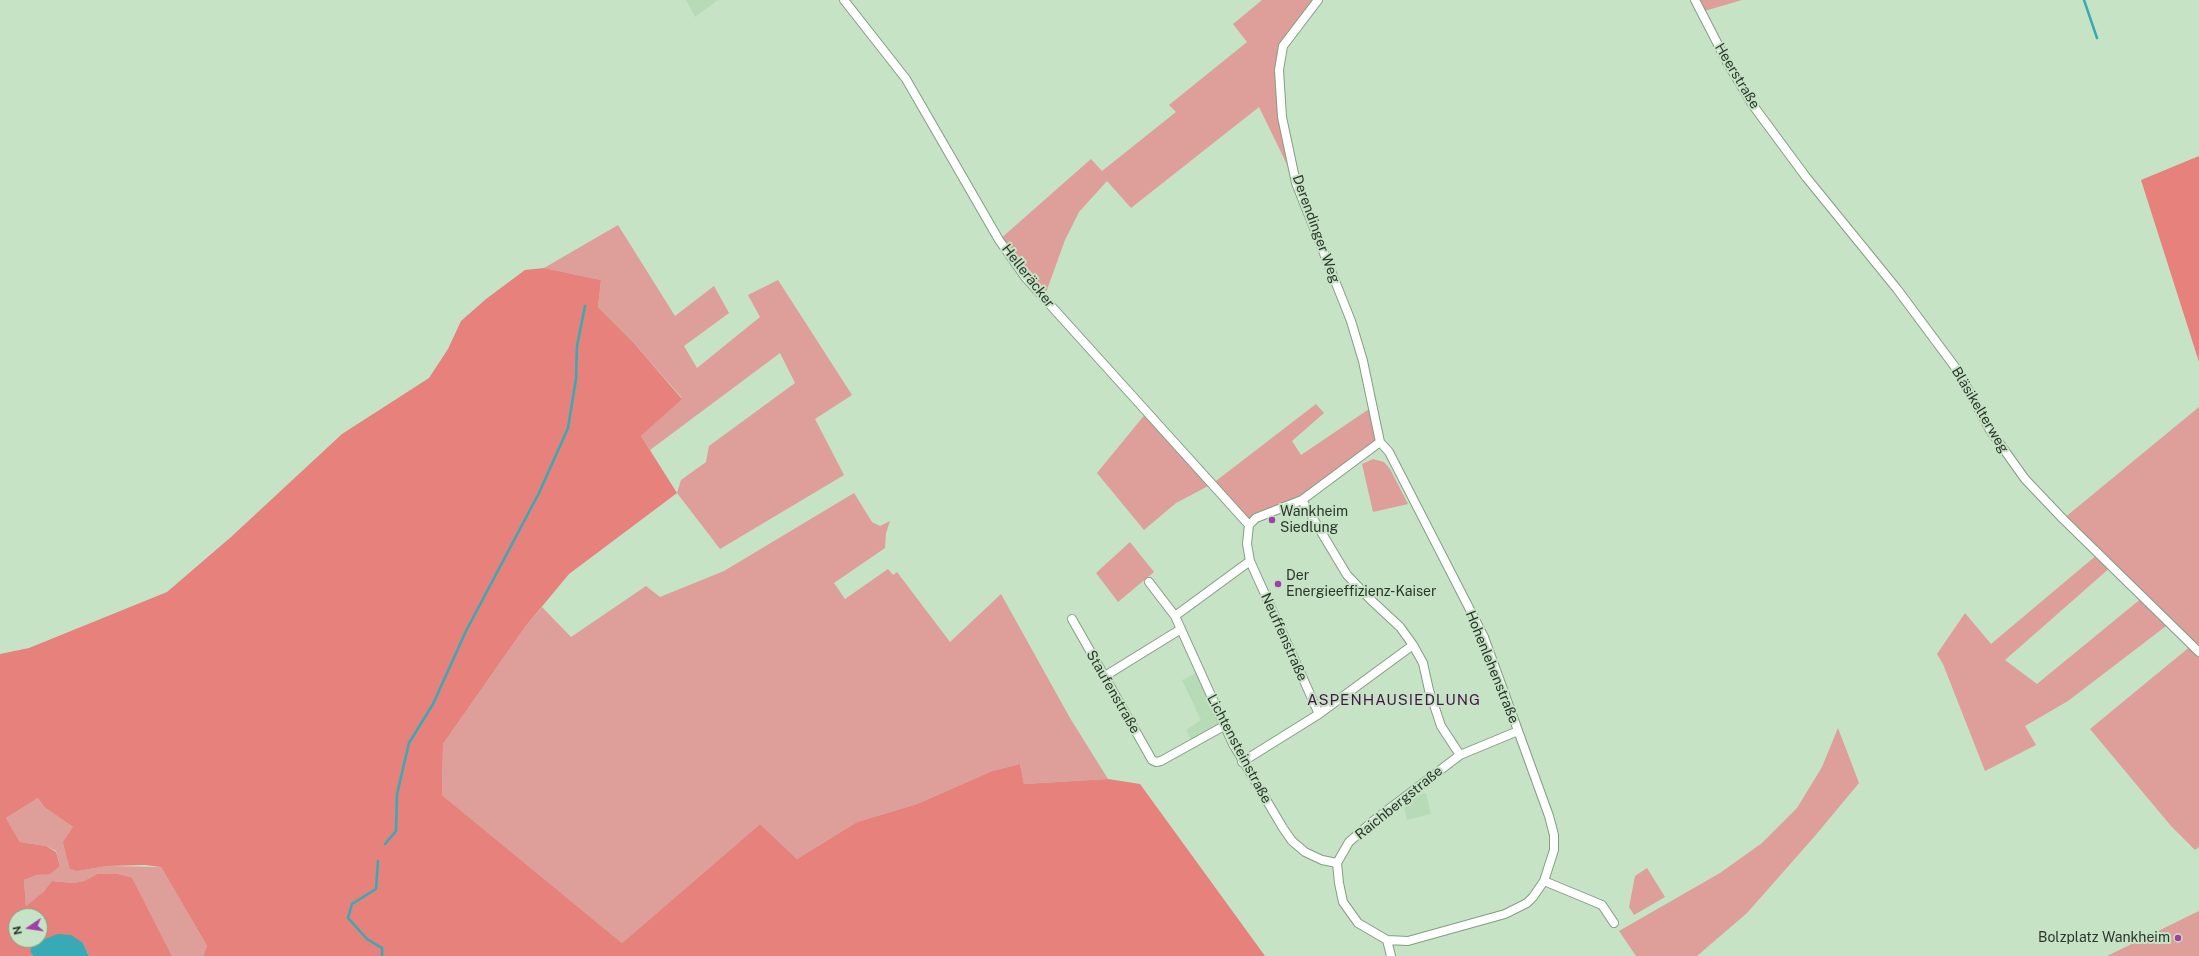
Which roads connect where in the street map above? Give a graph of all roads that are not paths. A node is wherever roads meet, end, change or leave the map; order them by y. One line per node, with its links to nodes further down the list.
1 (844, 0): 7 (street, Helleräcker)
2 (1318, 0): 5 (street, Derendinger Weg)
3 (1695, 0): 4 (street, Heerstraße)
4 (1785, 147): 14 (street, Bläsikelterweg)
5 (1380, 442): 6 (street); 18 (street, Hohenlehenstraße)
6 (1302, 500): 7 (street); 13 (street)
7 (1249, 525): 8 (street, Neuffenstraße)
8 (1250, 561): 10 (street); 16 (street, Neuffenstraße)
9 (1149, 582): 10 (street, Lichtensteinstraße)
10 (1175, 616): 12 (street, Lichtensteinstraße)
11 (1072, 619): 15 (street, Staufenstraße)
12 (1181, 628): 15 (street); 17 (street, Lichtensteinstraße)
13 (1414, 645): 16 (street); 19 (street)
14 (2199, 652)
15 (1105, 676): 17 (street, Staufenstraße)
16 (1319, 714): 20 (street)
17 (1224, 726): 20 (street, Lichtensteinstraße)
18 (1518, 731): 19 (street, Raichbergstraße); 22 (street, Hohenlehenstraße)
19 (1460, 755): 21 (street, Raichbergstraße)
20 (1242, 762): 21 (street, Lichtensteinstraße)
21 (1337, 863): 24 (street)
22 (1544, 882): 23 (street); 24 (street)
23 (1614, 923)
24 (1388, 940): 25 (street)
25 (1391, 956)

